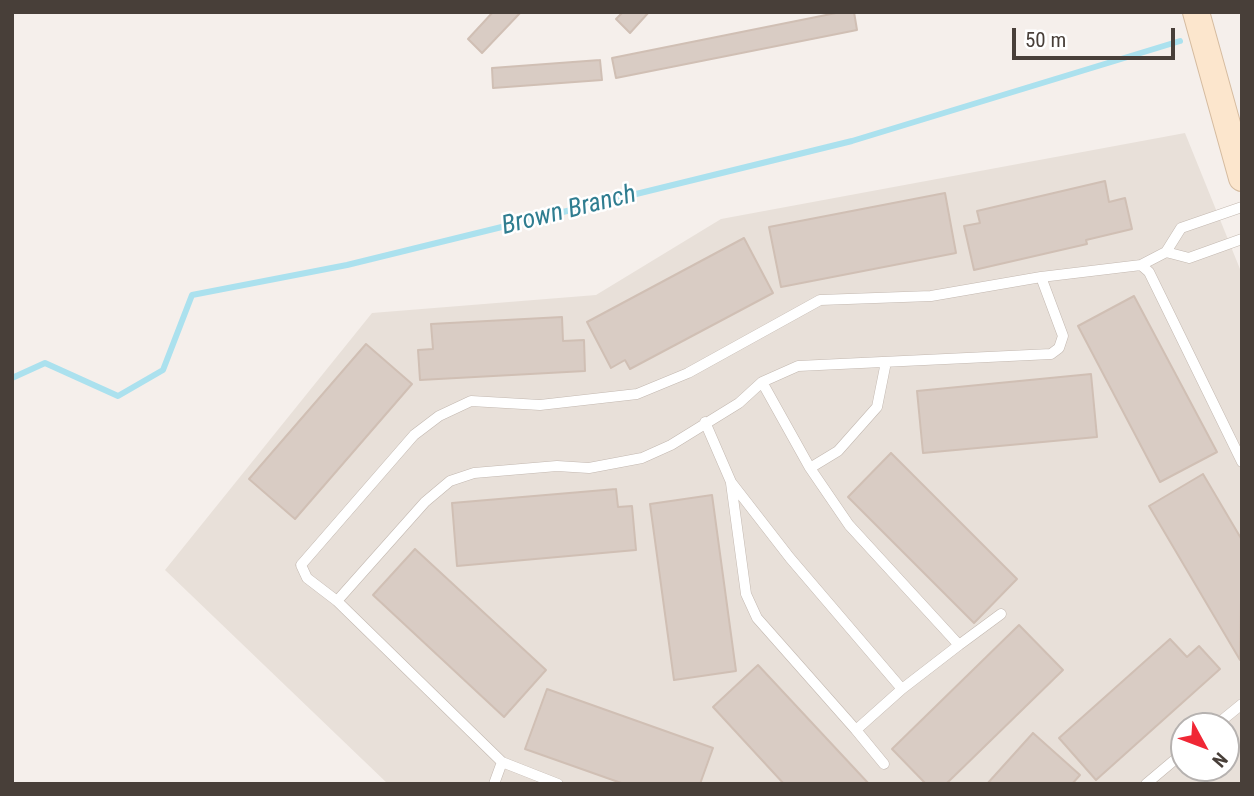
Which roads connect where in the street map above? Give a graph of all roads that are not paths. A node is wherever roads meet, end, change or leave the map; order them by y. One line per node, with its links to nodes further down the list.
1 (1196, 12): 2 (main road)
2 (1242, 178)
3 (1242, 207): 5 (lane)
4 (1242, 239): 5 (lane)
5 (1166, 252): 6 (lane)
6 (1141, 265): 7 (lane); 11 (lane)
7 (1041, 277): 8 (lane); 14 (lane)
8 (886, 362): 9 (lane); 12 (lane)
9 (762, 382): 10 (lane); 12 (lane)
10 (705, 422): 13 (lane); 14 (lane)
11 (1242, 462)
12 (810, 468): 16 (lane)
13 (731, 482): 17 (lane); 18 (lane)
14 (337, 601): 19 (lane)
15 (1001, 614): 16 (lane)
16 (959, 645): 17 (lane)
17 (902, 689): 18 (lane)
18 (856, 730): 20 (lane)
19 (502, 762): 22 (lane); 23 (lane)
20 (884, 764)
21 (1170, 764): 24 (lane)
22 (494, 784)
23 (558, 784)
24 (1146, 784)

